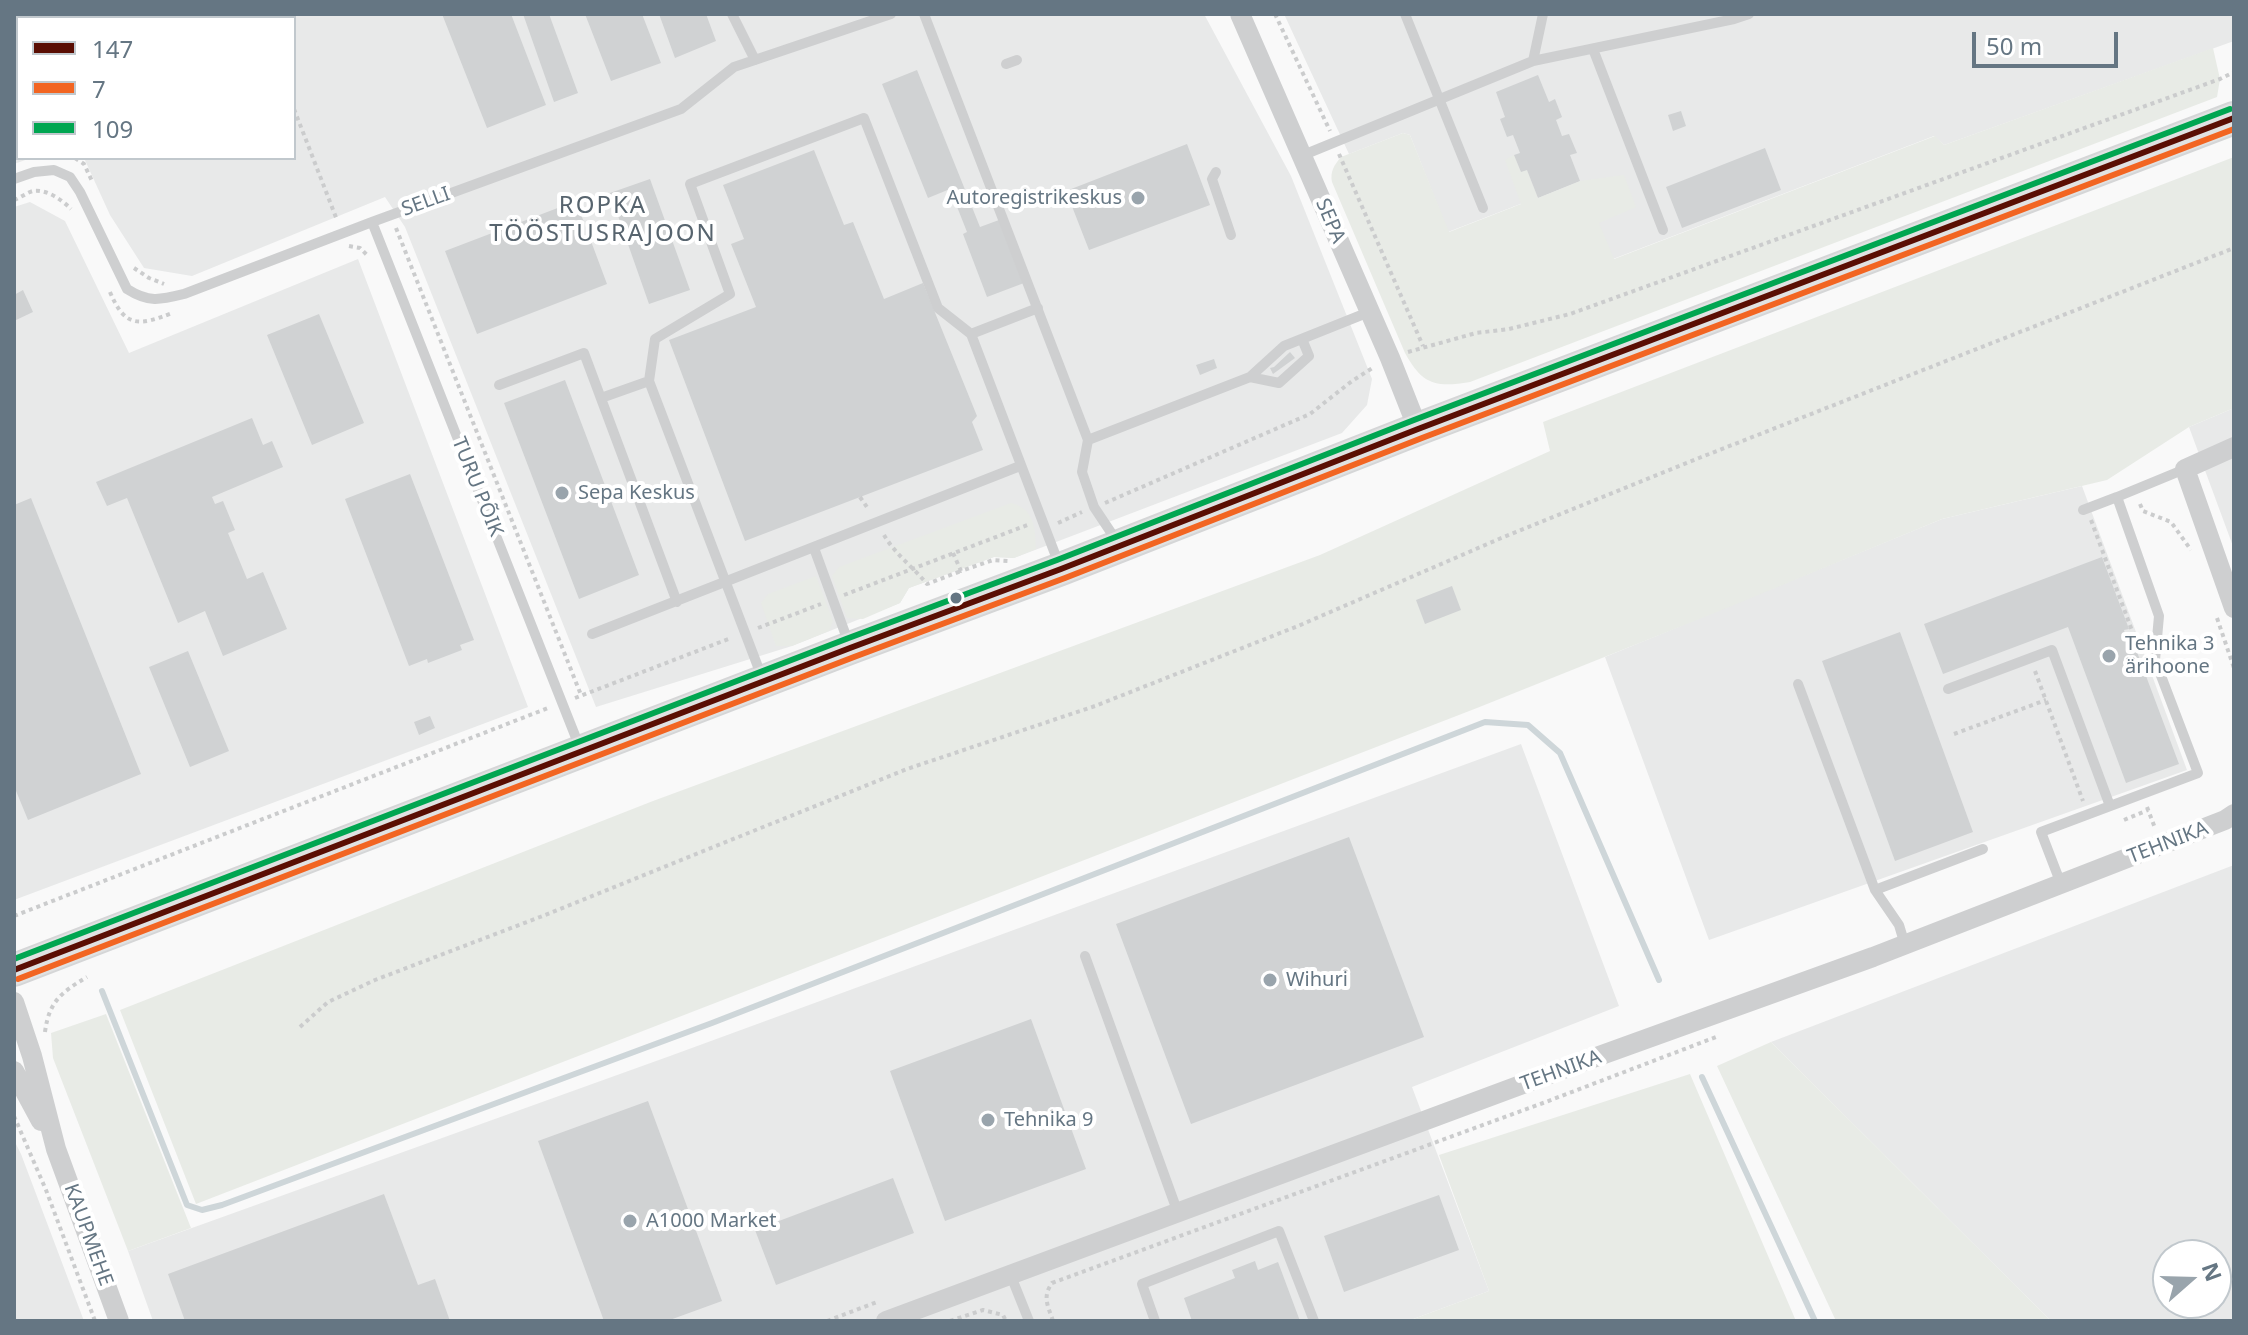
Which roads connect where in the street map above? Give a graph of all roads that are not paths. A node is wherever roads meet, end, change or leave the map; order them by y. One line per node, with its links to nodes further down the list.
1 (732, 14): 9 (lane)
2 (891, 14): 9 (lane, SELLI)
3 (924, 14): 20 (lane)
4 (1240, 14): 13 (street, SEPA)
5 (1405, 14): 11 (lane)
6 (1543, 14): 10 (lane)
7 (1749, 14): 8 (lane)
8 (1593, 49): 10 (lane); 18 (lane)
9 (755, 60): 17 (lane, SELLI)
10 (1533, 61): 11 (lane)
11 (1440, 99): 13 (lane); 16 (lane)
12 (2234, 118): 28 (main road)
13 (1301, 156): 21 (street, SEPA)
14 (1216, 172): 19 (lane)
15 (14, 179): 17 (lane, SELLI)
16 (1483, 208)
17 (372, 222): 46 (lane, TURU PÕIK)
18 (1663, 230)
19 (1231, 235)
20 (1038, 308): 22 (lane); 29 (lane)
21 (1369, 312): 23 (lane); 28 (street, SEPA)
22 (971, 334): 25 (lane); 31 (lane)
23 (1302, 339): 24 (lane); 24 (lane)
24 (1250, 377): 29 (lane)
25 (649, 381): 27 (lane); 38 (lane)
26 (499, 385): 27 (lane)
27 (601, 398): 39 (lane)
28 (1418, 429): 35 (main road)
29 (1088, 440): 35 (lane)
30 (2234, 447): 32 (street)
31 (1020, 466): 36 (lane); 37 (lane)
32 (2185, 469): 33 (lane); 40 (street)
33 (2117, 497): 34 (lane); 47 (lane)
34 (2083, 510)
35 (1120, 546): 37 (main road)
36 (814, 548): 38 (lane); 42 (lane)
37 (1061, 569): 42 (main road)
38 (726, 583): 39 (lane); 43 (lane)
39 (677, 602): 41 (lane)
40 (2224, 610)
41 (592, 634)
42 (850, 648): 43 (main road)
43 (763, 682): 46 (main road)
44 (1798, 684): 51 (lane)
45 (1948, 689): 47 (lane)
46 (582, 752): 54 (main road)
47 (2110, 806): 50 (lane)
48 (2234, 814): 50 (street, TEHNIKA)
49 (1983, 849): 51 (lane)
50 (2061, 884): 52 (street, TEHNIKA)
51 (1875, 890): 52 (lane)
52 (1905, 945): 58 (street, TEHNIKA)
53 (1085, 956): 58 (lane)
54 (14, 970)
55 (14, 1002): 57 (street, KAUPMEHE)
56 (14, 1071): 57 (street, KAUPMEHE)
57 (56, 1149): 60 (street, KAUPMEHE)
58 (1178, 1213): 59 (street, TEHNIKA)
59 (1011, 1276): 61 (street, TEHNIKA); 62 (lane)
60 (119, 1321)
61 (886, 1321)
62 (1029, 1321)
63 (1155, 1321): 64 (lane)
64 (1314, 1321)

